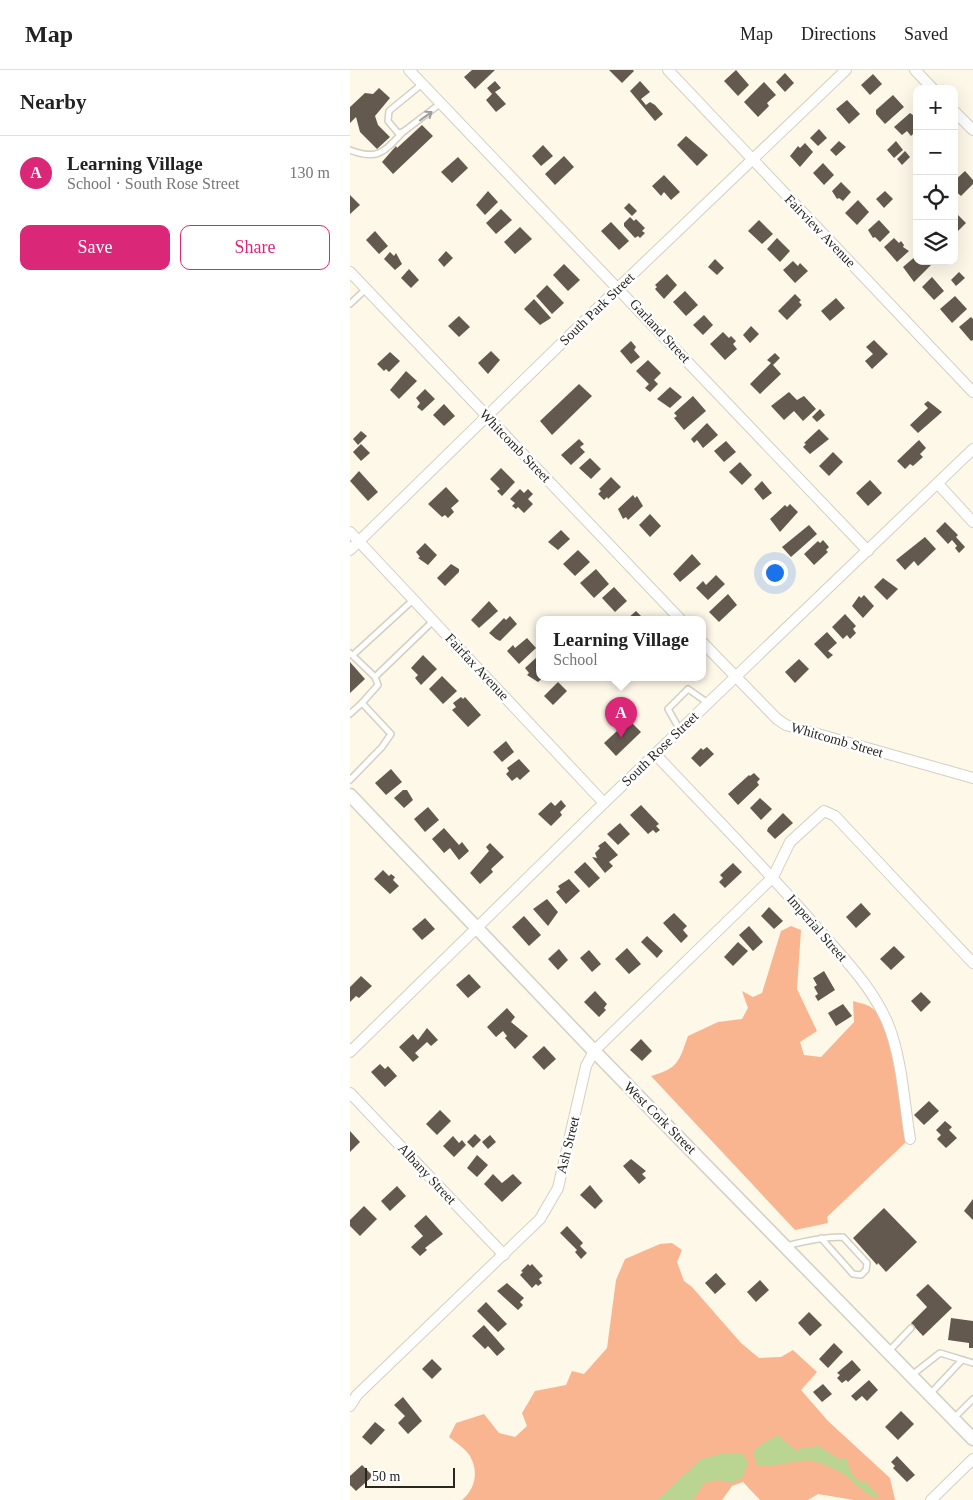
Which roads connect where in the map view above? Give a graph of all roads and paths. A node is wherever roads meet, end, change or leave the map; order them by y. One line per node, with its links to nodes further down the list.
1 (409, 70): 5 (street, Garland Street)
2 (668, 70): 12 (street, Fairview Avenue)
3 (846, 70): 12 (street, South Park Street)
4 (915, 70): 6 (street)
5 (422, 84): 7 (street, Garland Street); 10 (lane)
6 (929, 85)
7 (441, 103): 10 (lane, one-way to 7); 14 (street, Garland Street)
8 (958, 115): 9 (street)
9 (973, 130)
10 (403, 132): 11 (lane)
11 (350, 150)
12 (753, 159): 14 (street, South Park Street); 17 (street, Fairview Avenue)
13 (350, 272): 15 (street, Whitcomb Street)
14 (618, 288): 18 (street, South Park Street); 25 (street, Garland Street)
15 (366, 289): 16 (lane); 18 (street, Whitcomb Street)
16 (350, 304)
17 (973, 392)
18 (488, 416): 23 (street, South Park Street); 27 (street, Whitcomb Street)
19 (973, 449): 20 (street, South Rose Street)
20 (938, 484): 21 (street); 25 (street, South Rose Street)
21 (973, 522)
22 (350, 532): 23 (street, Fairfax Avenue)
23 (359, 542): 24 (street, South Park Street); 26 (street, Fairfax Avenue)
24 (350, 550)
25 (868, 551): 32 (street, South Rose Street)
26 (413, 599): 28 (street, Fairfax Avenue); 30 (lane)
27 (677, 616)
28 (433, 620): 31 (lane); 41 (street, Fairfax Avenue)
29 (706, 646): 32 (street, Whitcomb Street)
30 (352, 654): 31 (lane)
31 (375, 677): 33 (lane)
32 (736, 677): 34 (street, South Rose Street); 38 (street, Whitcomb Street)
33 (362, 703): 35 (lane); 39 (lane)
34 (708, 704): 36 (street, South Rose Street); 36 (lane)
35 (350, 714)
36 (680, 730): 37 (street, South Rose Street)
37 (655, 754): 41 (street, South Rose Street); 42 (street, Imperial Street)
38 (973, 778)
39 (350, 780)
40 (350, 795): 43 (street, West Cork Street)
41 (604, 803): 43 (street, South Rose Street)
42 (773, 877): 44 (street, Ash Street); 45 (street, Ash Street); 48 (street, Imperial Street)
43 (478, 928): 45 (street, West Cork Street); 46 (street, South Rose Street)
44 (973, 963)
45 (594, 1051): 50 (street, West Cork Street); 51 (street, Ash Street)
46 (350, 1052)
47 (350, 1093): 51 (street, Albany Street)
48 (910, 1139)
49 (821, 1238): 49 (lane); 50 (lane)
50 (786, 1246): 53 (street, West Cork Street)
51 (504, 1255): 57 (street, Ash Street)
52 (912, 1328): 53 (lane)
53 (888, 1352): 56 (street, West Cork Street)
54 (962, 1360): 55 (lane); 56 (lane); 58 (lane)
55 (973, 1363)
56 (911, 1375): 58 (street, West Cork Street)
57 (353, 1392): 60 (street, Ash Street)
58 (930, 1394): 61 (street, West Cork Street)
59 (973, 1399): 61 (lane)
60 (350, 1406)
61 (953, 1419): 62 (street, West Cork Street)
62 (973, 1439)
63 (973, 1459): 64 (street)
64 (931, 1500)

